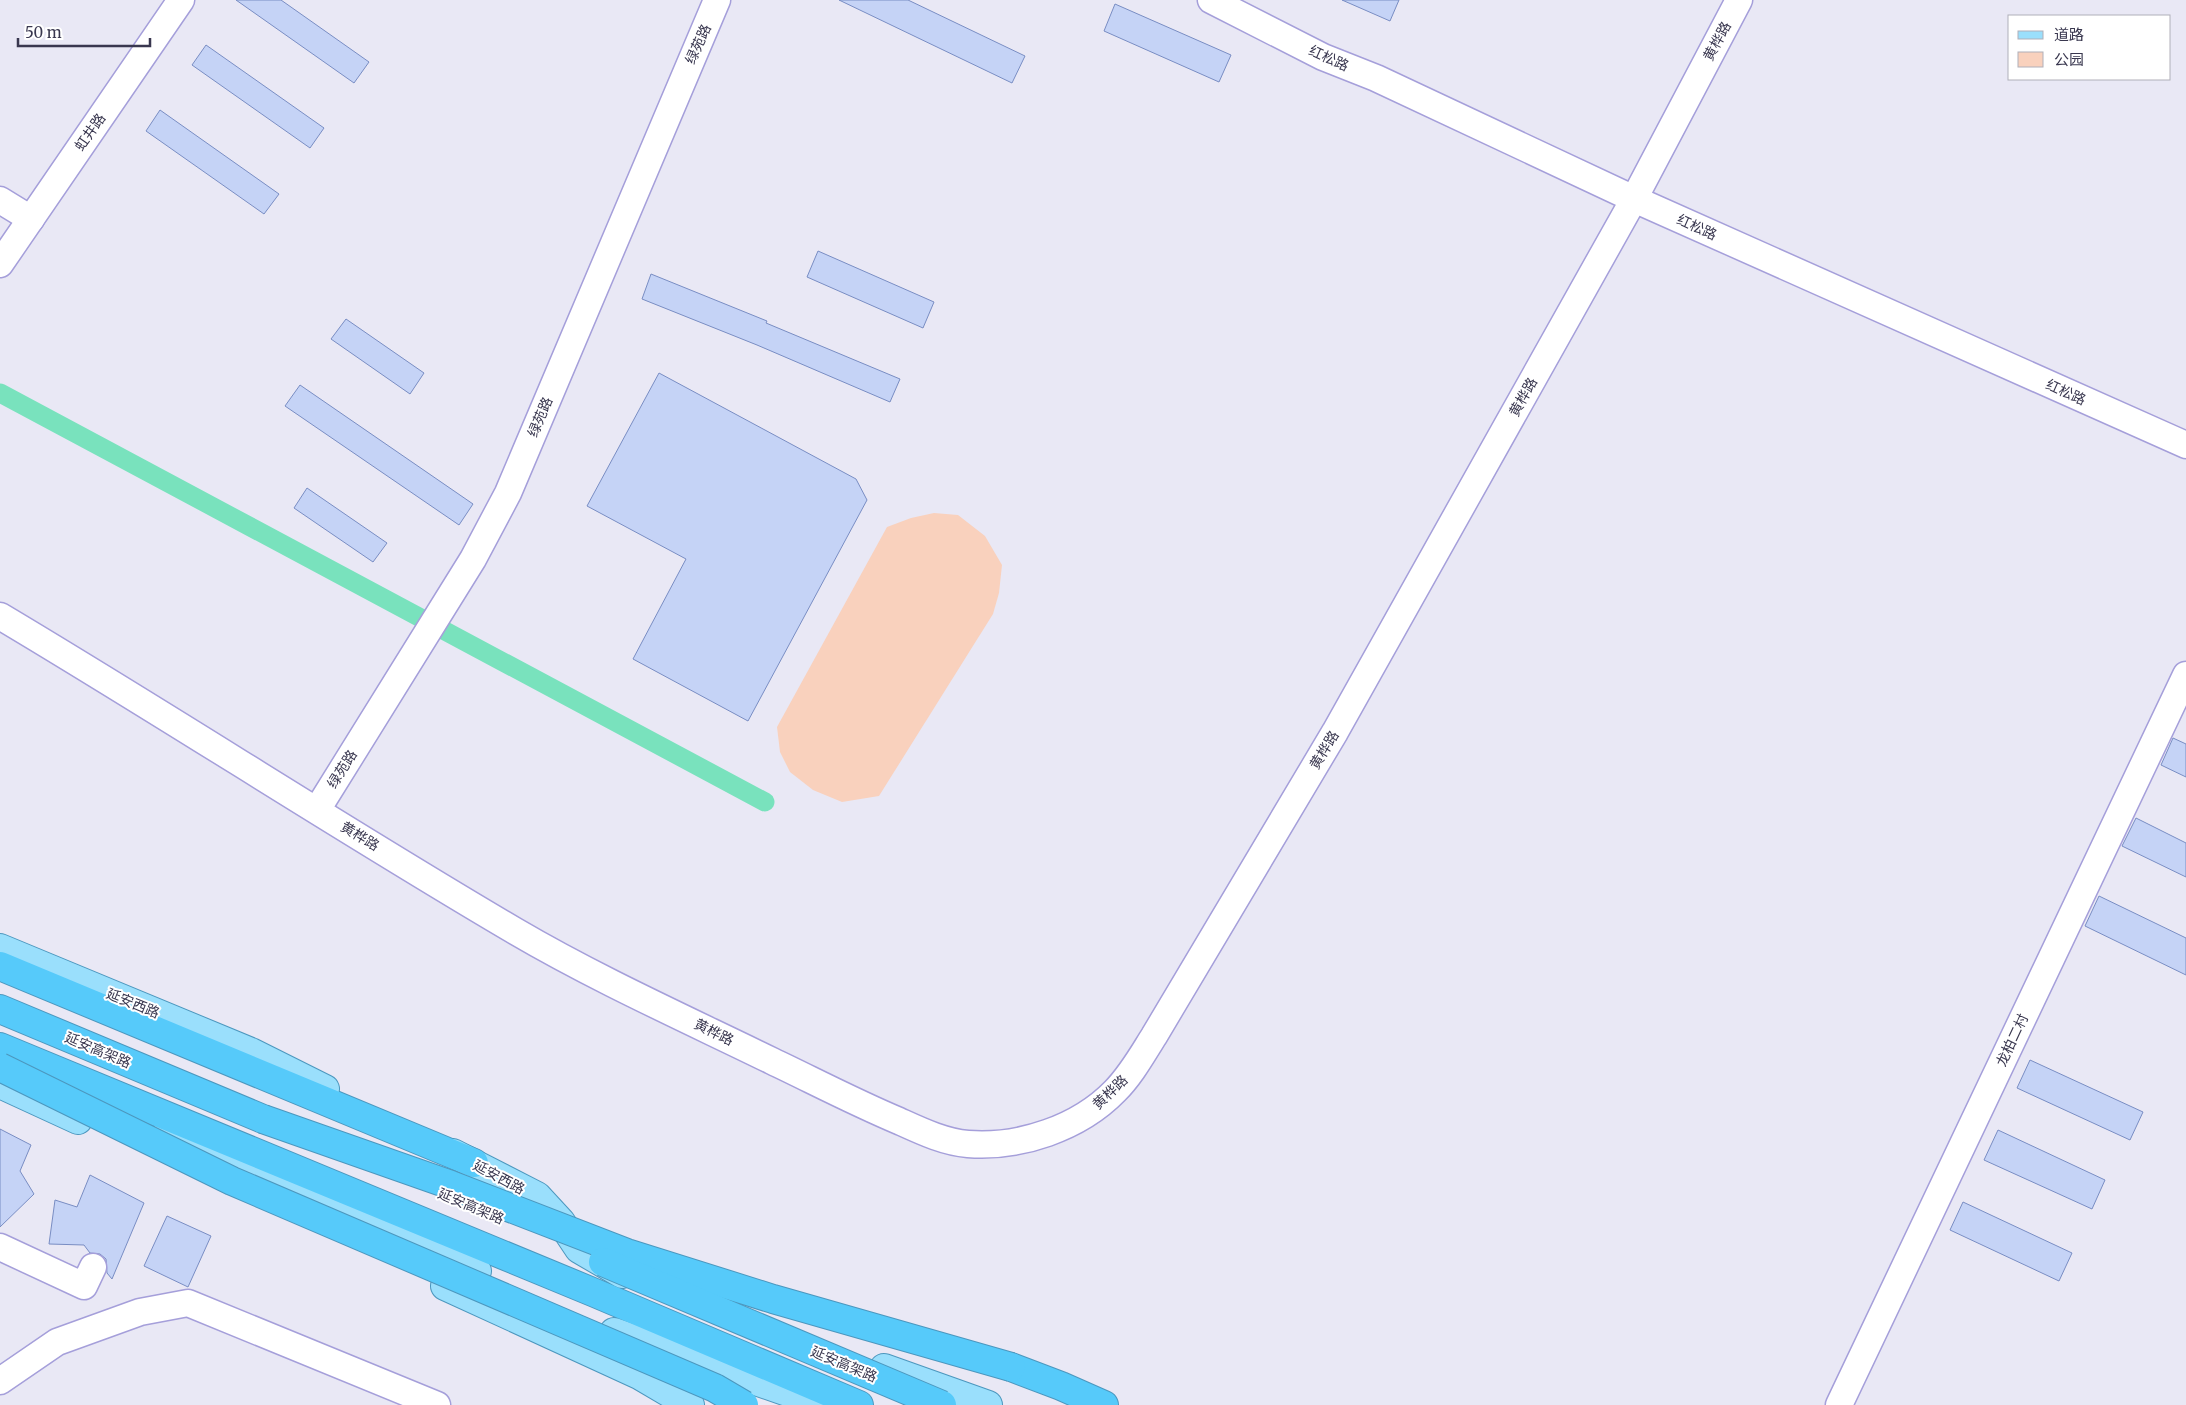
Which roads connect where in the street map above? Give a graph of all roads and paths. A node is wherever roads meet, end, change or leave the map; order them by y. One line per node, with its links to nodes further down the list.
1 (163, 0): 7 (street, 虹井路)
2 (181, 0): 7 (street, 虹井路)
3 (717, 0): 13 (street, 绿苑路)
4 (1211, 0): 6 (street, 红松路)
5 (1739, 0): 6 (street, 黄桦路)
6 (1634, 199): 10 (street, 红松路); 13 (street, 黄桦路)
7 (16, 210): 8 (street, 虹井路); 9 (street, 虹井路)
8 (0, 235)
9 (0, 264)
10 (2186, 445)
11 (0, 616): 13 (street, 黄桦路)
12 (2186, 675): 38 (street, 龙柏二村)
13 (317, 810)
14 (0, 948): 21 (main road, 延安西路)
15 (0, 966): 21 (highway)
16 (0, 1009): 20 (highway, 延安高架路)
17 (0, 1046): 24 (highway)
18 (0, 1067): 25 (main road); 28 (highway, bridge)
19 (0, 1084): 26 (main road)
20 (263, 1118): 35 (highway, 延安高架路, bridge); 37 (highway, bridge)
21 (474, 1163): 36 (main road, 延安西路)
22 (0, 1247): 23 (street)
23 (93, 1267)
24 (595, 1293): 33 (highway); 34 (highway)
25 (614, 1332): 26 (main road); 28 (main road); 29 (main road)
26 (640, 1375): 29 (main road)
27 (0, 1381): 30 (street)
28 (749, 1393): 29 (main road); 32 (main road)
29 (699, 1397): 31 (main road)
30 (431, 1404)
31 (733, 1405)
32 (825, 1405)
33 (830, 1405)
34 (859, 1405)
35 (942, 1405)
36 (988, 1405)
37 (1104, 1405)
38 (1839, 1405)

